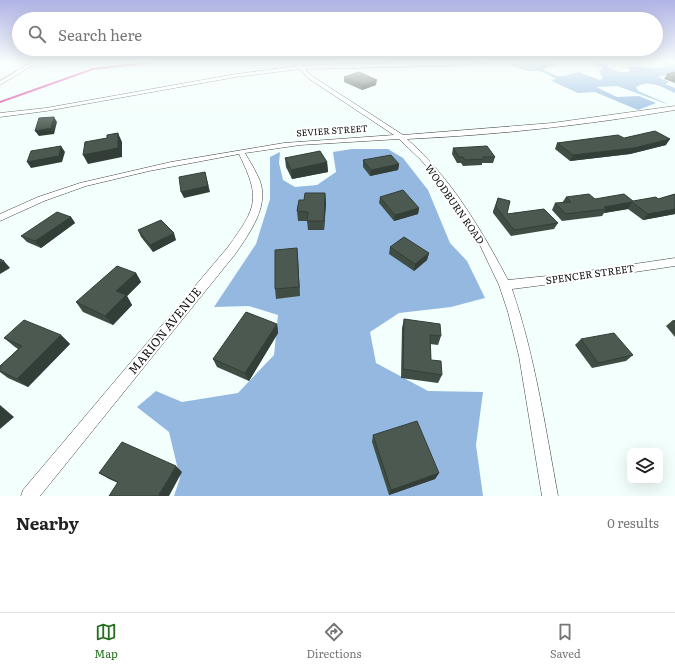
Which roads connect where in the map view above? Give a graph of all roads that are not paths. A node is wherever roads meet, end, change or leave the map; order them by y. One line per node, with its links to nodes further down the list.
1 (182, 85): 4 (street)
2 (321, 85): 5 (street, WOODBURN ROAD)
3 (675, 108): 5 (street, SEVIER STREET)
4 (0, 115)
5 (401, 137): 6 (street, SEVIER STREET); 9 (street, WOODBURN ROAD)
6 (241, 151): 7 (street, SEVIER STREET); 10 (street, MARION AVENUE)
7 (0, 218)
8 (675, 262): 9 (street, SPENCER STREET)
9 (505, 285): 11 (street, WOODBURN ROAD)
10 (29, 496)
11 (550, 496)

